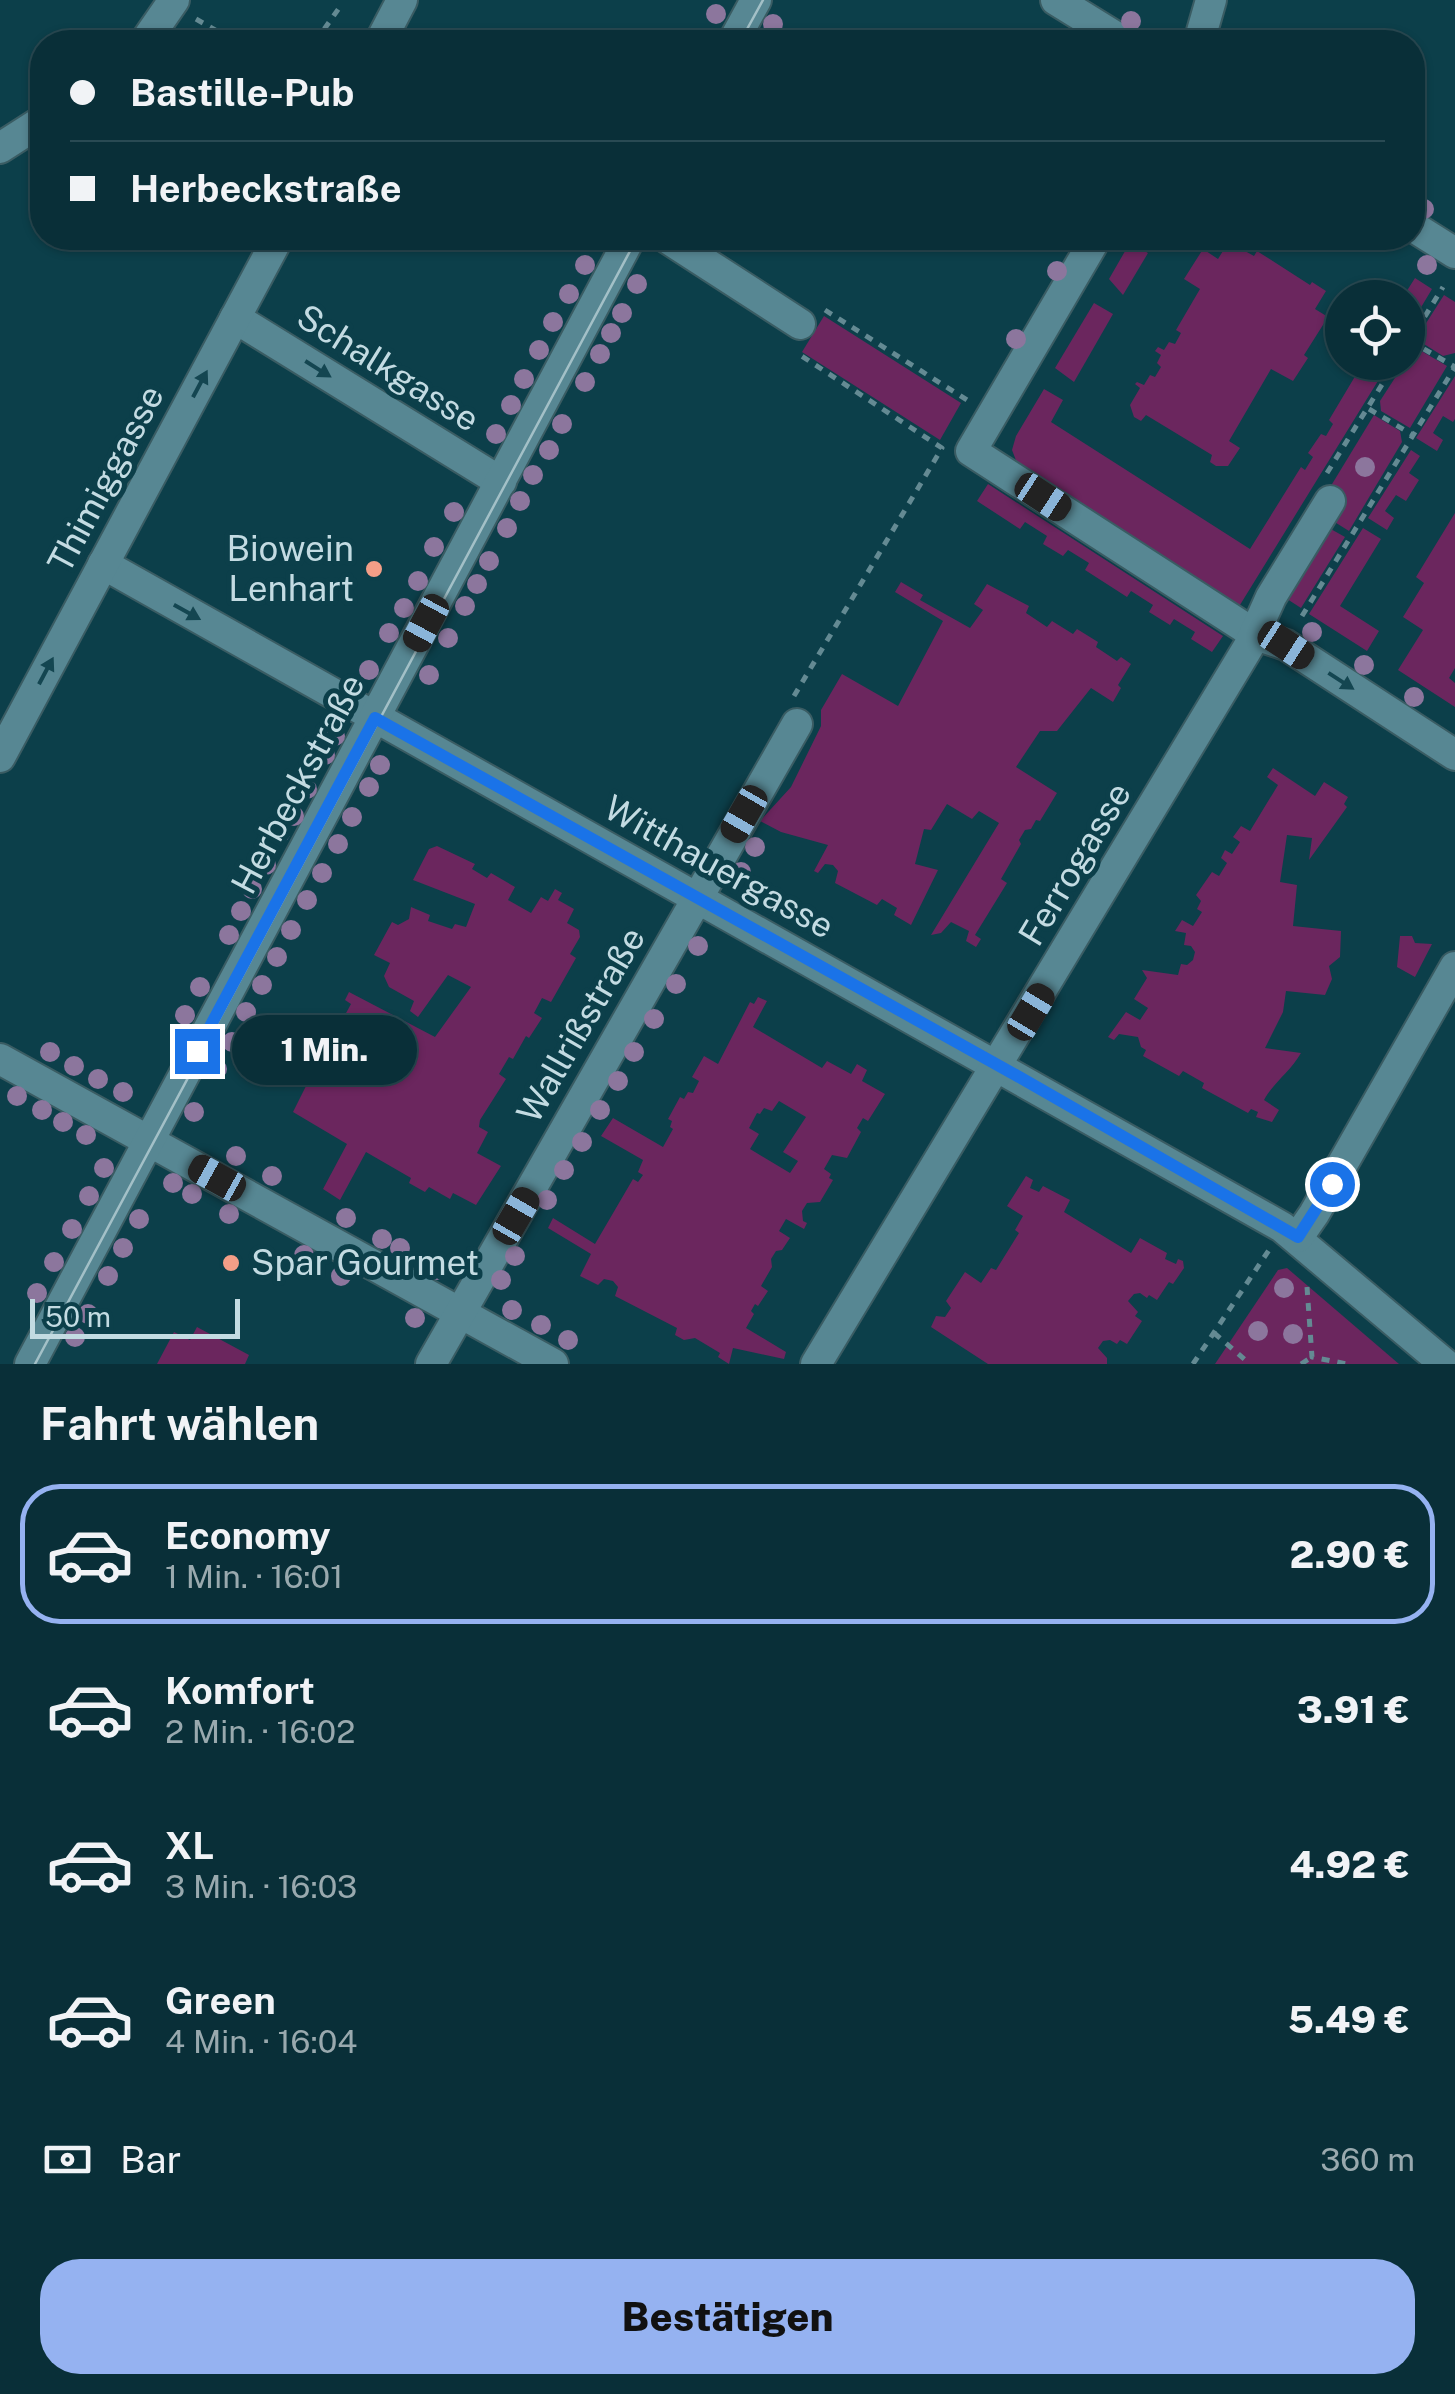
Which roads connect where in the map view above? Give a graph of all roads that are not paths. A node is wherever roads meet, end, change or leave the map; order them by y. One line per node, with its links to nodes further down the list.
1 (402, 0): 7 (street)
2 (756, 0): 8 (street)
3 (1056, 0): 9 (street)
4 (1212, 0): 10 (street)
5 (173, 2): 6 (street)
6 (153, 30)
7 (386, 30)
8 (740, 30)
9 (1105, 30)
10 (1203, 30)
11 (30, 129): 12 (street)
12 (0, 148)
13 (1425, 234): 18 (street)
14 (272, 250): 19 (street, Thimiggasse)
15 (624, 250): 21 (street, Herbeckstraße)
16 (685, 250): 20 (street)
17 (1088, 250): 24 (street)
18 (1455, 253)
19 (236, 318): 21 (street, Schalkgasse, one-way to 21); 23 (street, Thimiggasse, one-way to 19)
20 (807, 330)
21 (501, 482): 26 (street, Herbeckstraße)
22 (1328, 489): 24 (street, Ferrogasse)
23 (102, 564): 26 (street, Witthauergasse, one-way to 26); 28 (street, Thimiggasse, one-way to 23)
24 (1256, 635): 27 (street, one-way to 27); 32 (street, Ferrogasse)
25 (794, 712): 29 (street, Wallrißstraße)
26 (375, 718): 29 (street, Witthauergasse); 33 (street, Herbeckstraße)
27 (1455, 755)
28 (0, 756)
29 (696, 897): 32 (street, Witthauergasse); 35 (street, Wallrißstraße)
30 (1455, 967): 34 (street)
31 (0, 1059): 33 (street)
32 (999, 1065): 34 (street, Witthauergasse); 39 (street, Ferrogasse)
33 (150, 1140): 35 (street); 36 (street, Herbeckstraße)
34 (1298, 1237): 40 (street, Witthauergasse)
35 (461, 1312): 37 (street, Wallrißstraße); 38 (street)
36 (30, 1364)
37 (431, 1364)
38 (553, 1364)
39 (816, 1364)
40 (1445, 1364)

